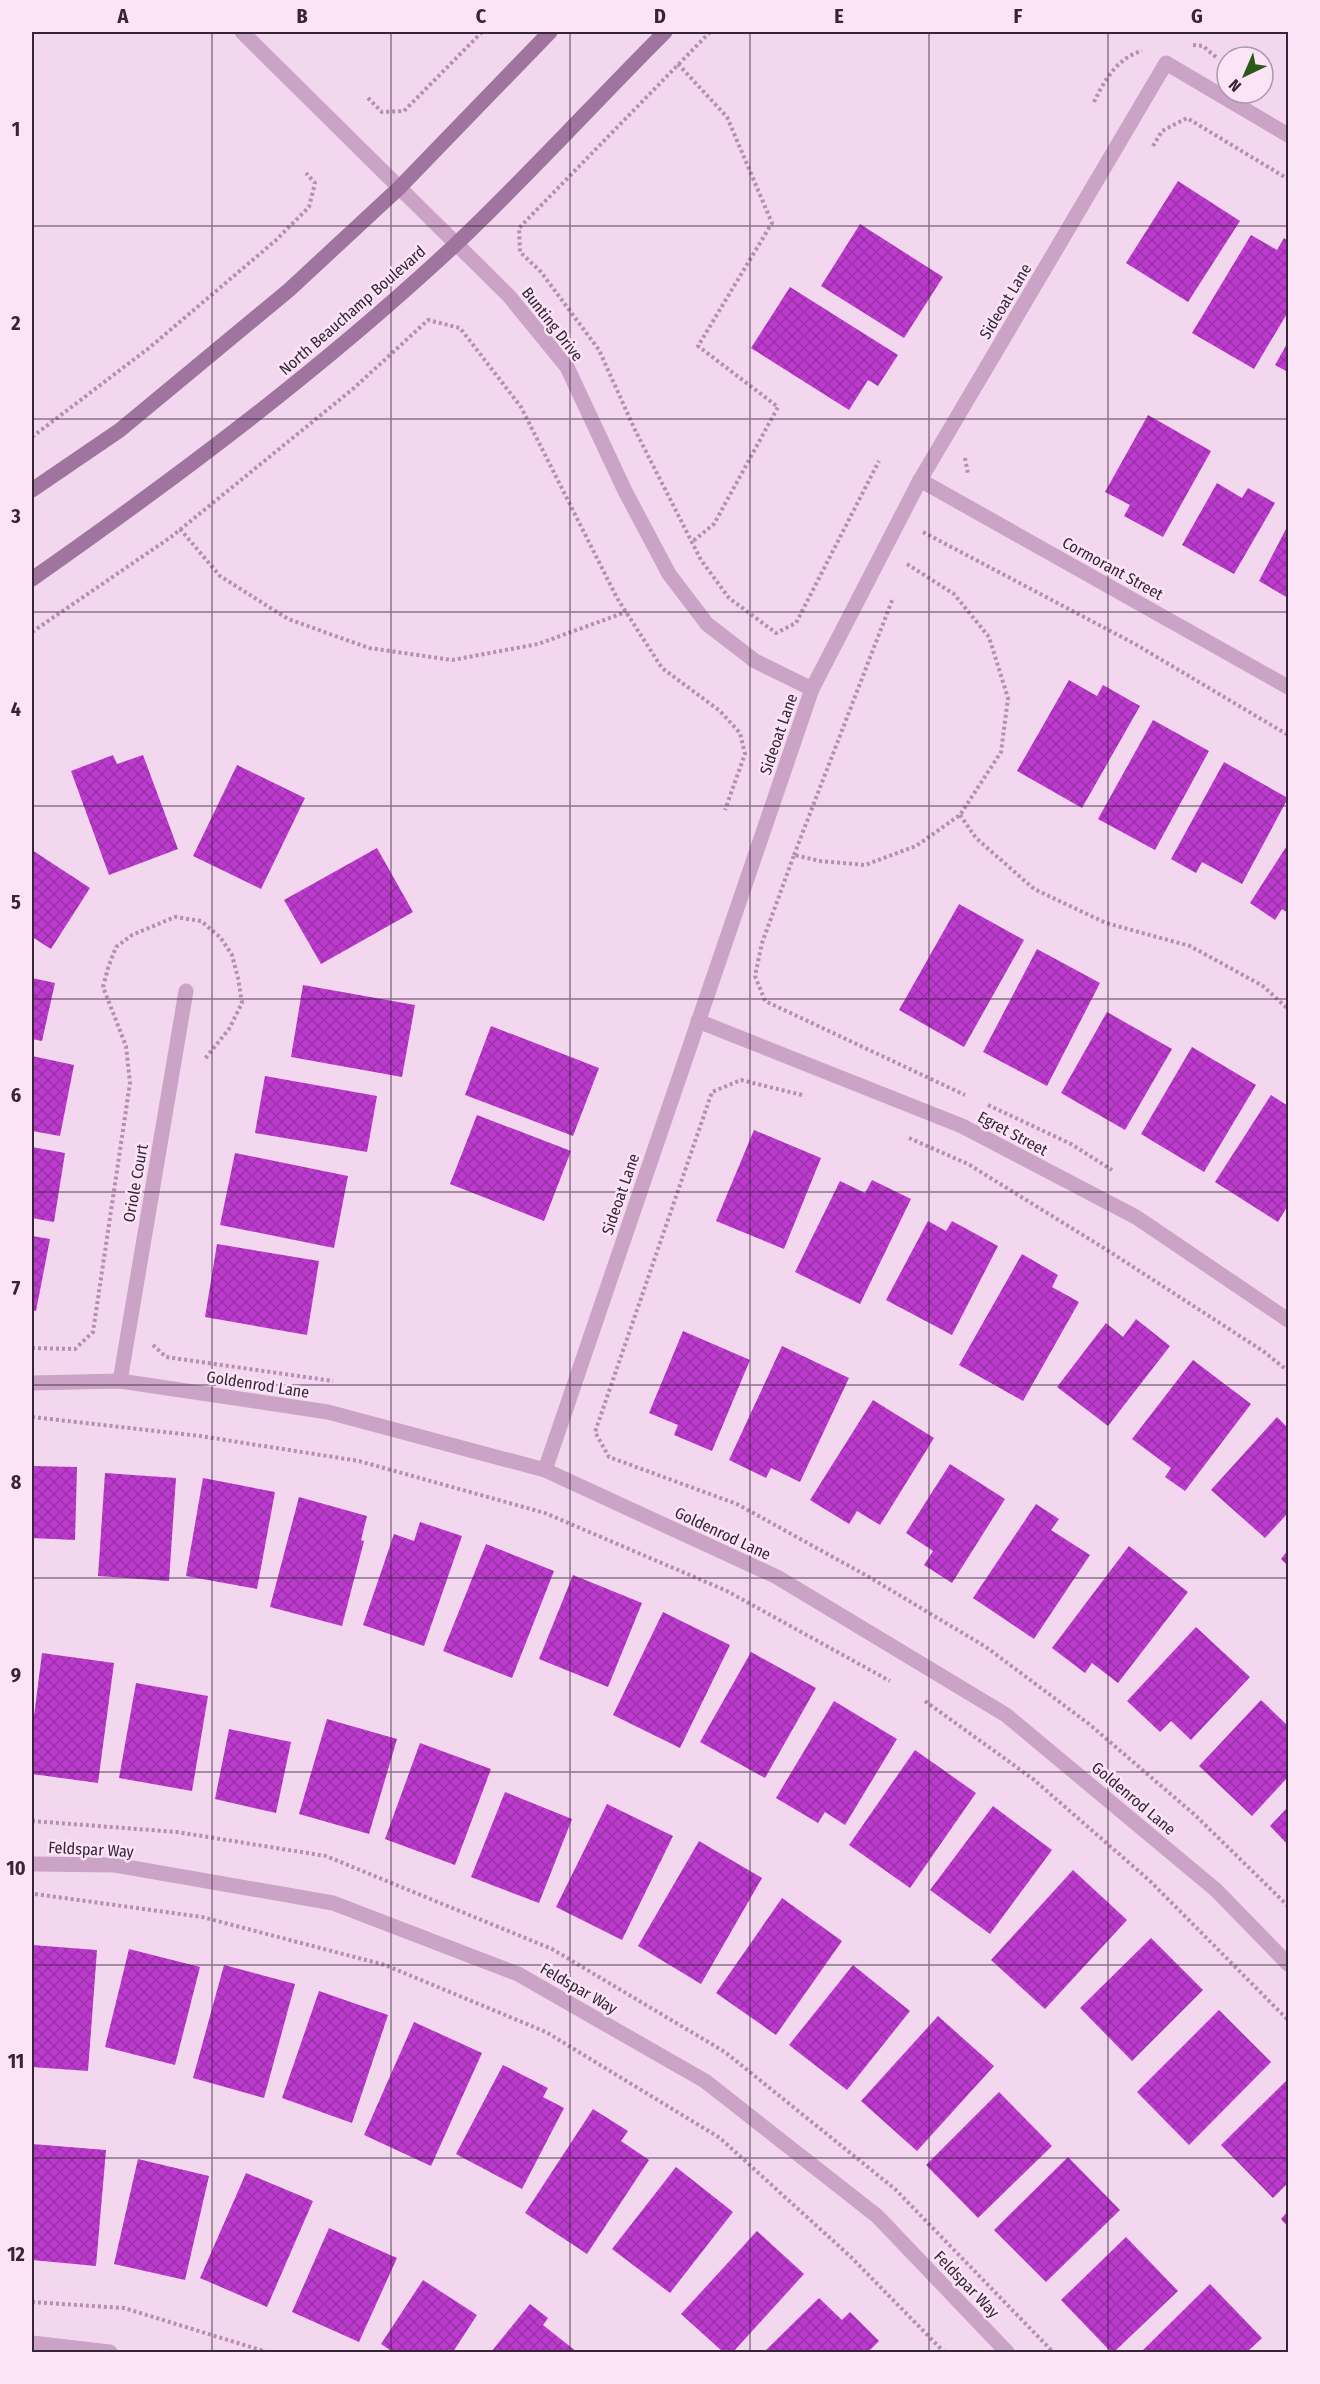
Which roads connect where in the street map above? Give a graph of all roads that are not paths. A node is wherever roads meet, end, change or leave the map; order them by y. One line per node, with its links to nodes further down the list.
1 (242, 32): 5 (street, Bunting Drive)
2 (550, 32): 5 (street)
3 (665, 32): 6 (street, North Beauchamp Boulevard)
4 (1288, 135): 7 (street, Sideoat Lane)
5 (399, 188): 6 (street, Bunting Drive); 8 (street)
6 (455, 244): 9 (street, North Beauchamp Boulevard); 11 (street, Bunting Drive)
7 (920, 480): 10 (street, Cormorant Street); 11 (street, Sideoat Lane)
8 (32, 490)
9 (32, 579)
10 (1288, 687)
11 (812, 689): 13 (street, Sideoat Lane)
12 (186, 991): 15 (street, Oriole Court)
13 (698, 1021): 14 (street, Egret Street); 17 (street, Sideoat Lane)
14 (1288, 1320)
15 (120, 1381): 16 (street, Goldenrod Lane); 17 (street, Goldenrod Lane)
16 (32, 1383)
17 (545, 1470): 19 (street, Goldenrod Lane)
18 (32, 1864): 22 (street, Feldspar Way)
19 (1288, 1964)
20 (32, 2343): 21 (street)
21 (110, 2352)
22 (1007, 2352)

